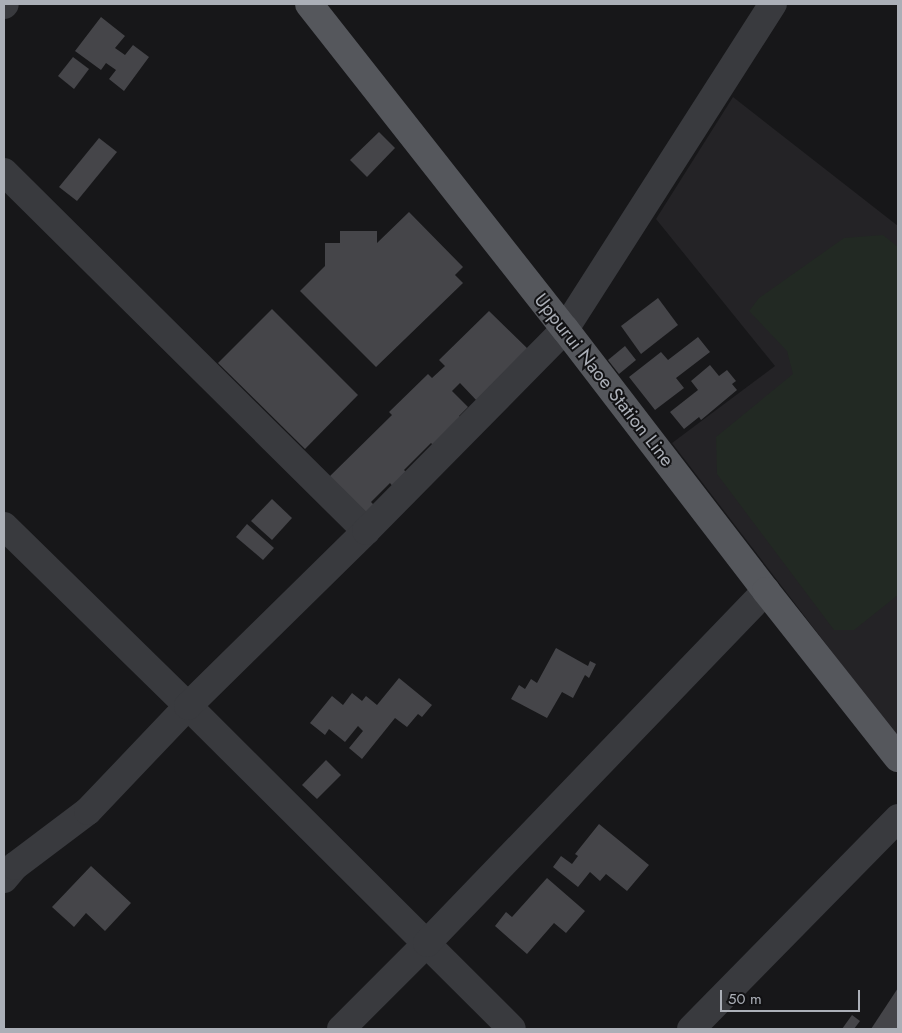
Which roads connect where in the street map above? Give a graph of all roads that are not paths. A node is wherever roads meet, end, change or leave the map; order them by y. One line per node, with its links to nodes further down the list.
1 (309, 4): 4 (main road, Uppurui Naoe Station Line)
2 (773, 4): 4 (street)
3 (4, 172): 6 (street)
4 (565, 329): 6 (street); 7 (main road, Uppurui Naoe Station Line)
5 (4, 526): 8 (street)
6 (366, 531): 8 (street)
7 (766, 591): 9 (main road, Uppurui Naoe Station Line); 12 (street)
8 (188, 706): 11 (street); 12 (street)
9 (898, 758)
10 (898, 818): 15 (street)
11 (4, 879)
12 (427, 943): 13 (street); 14 (street)
13 (341, 1029)
14 (512, 1029)
15 (691, 1029)

